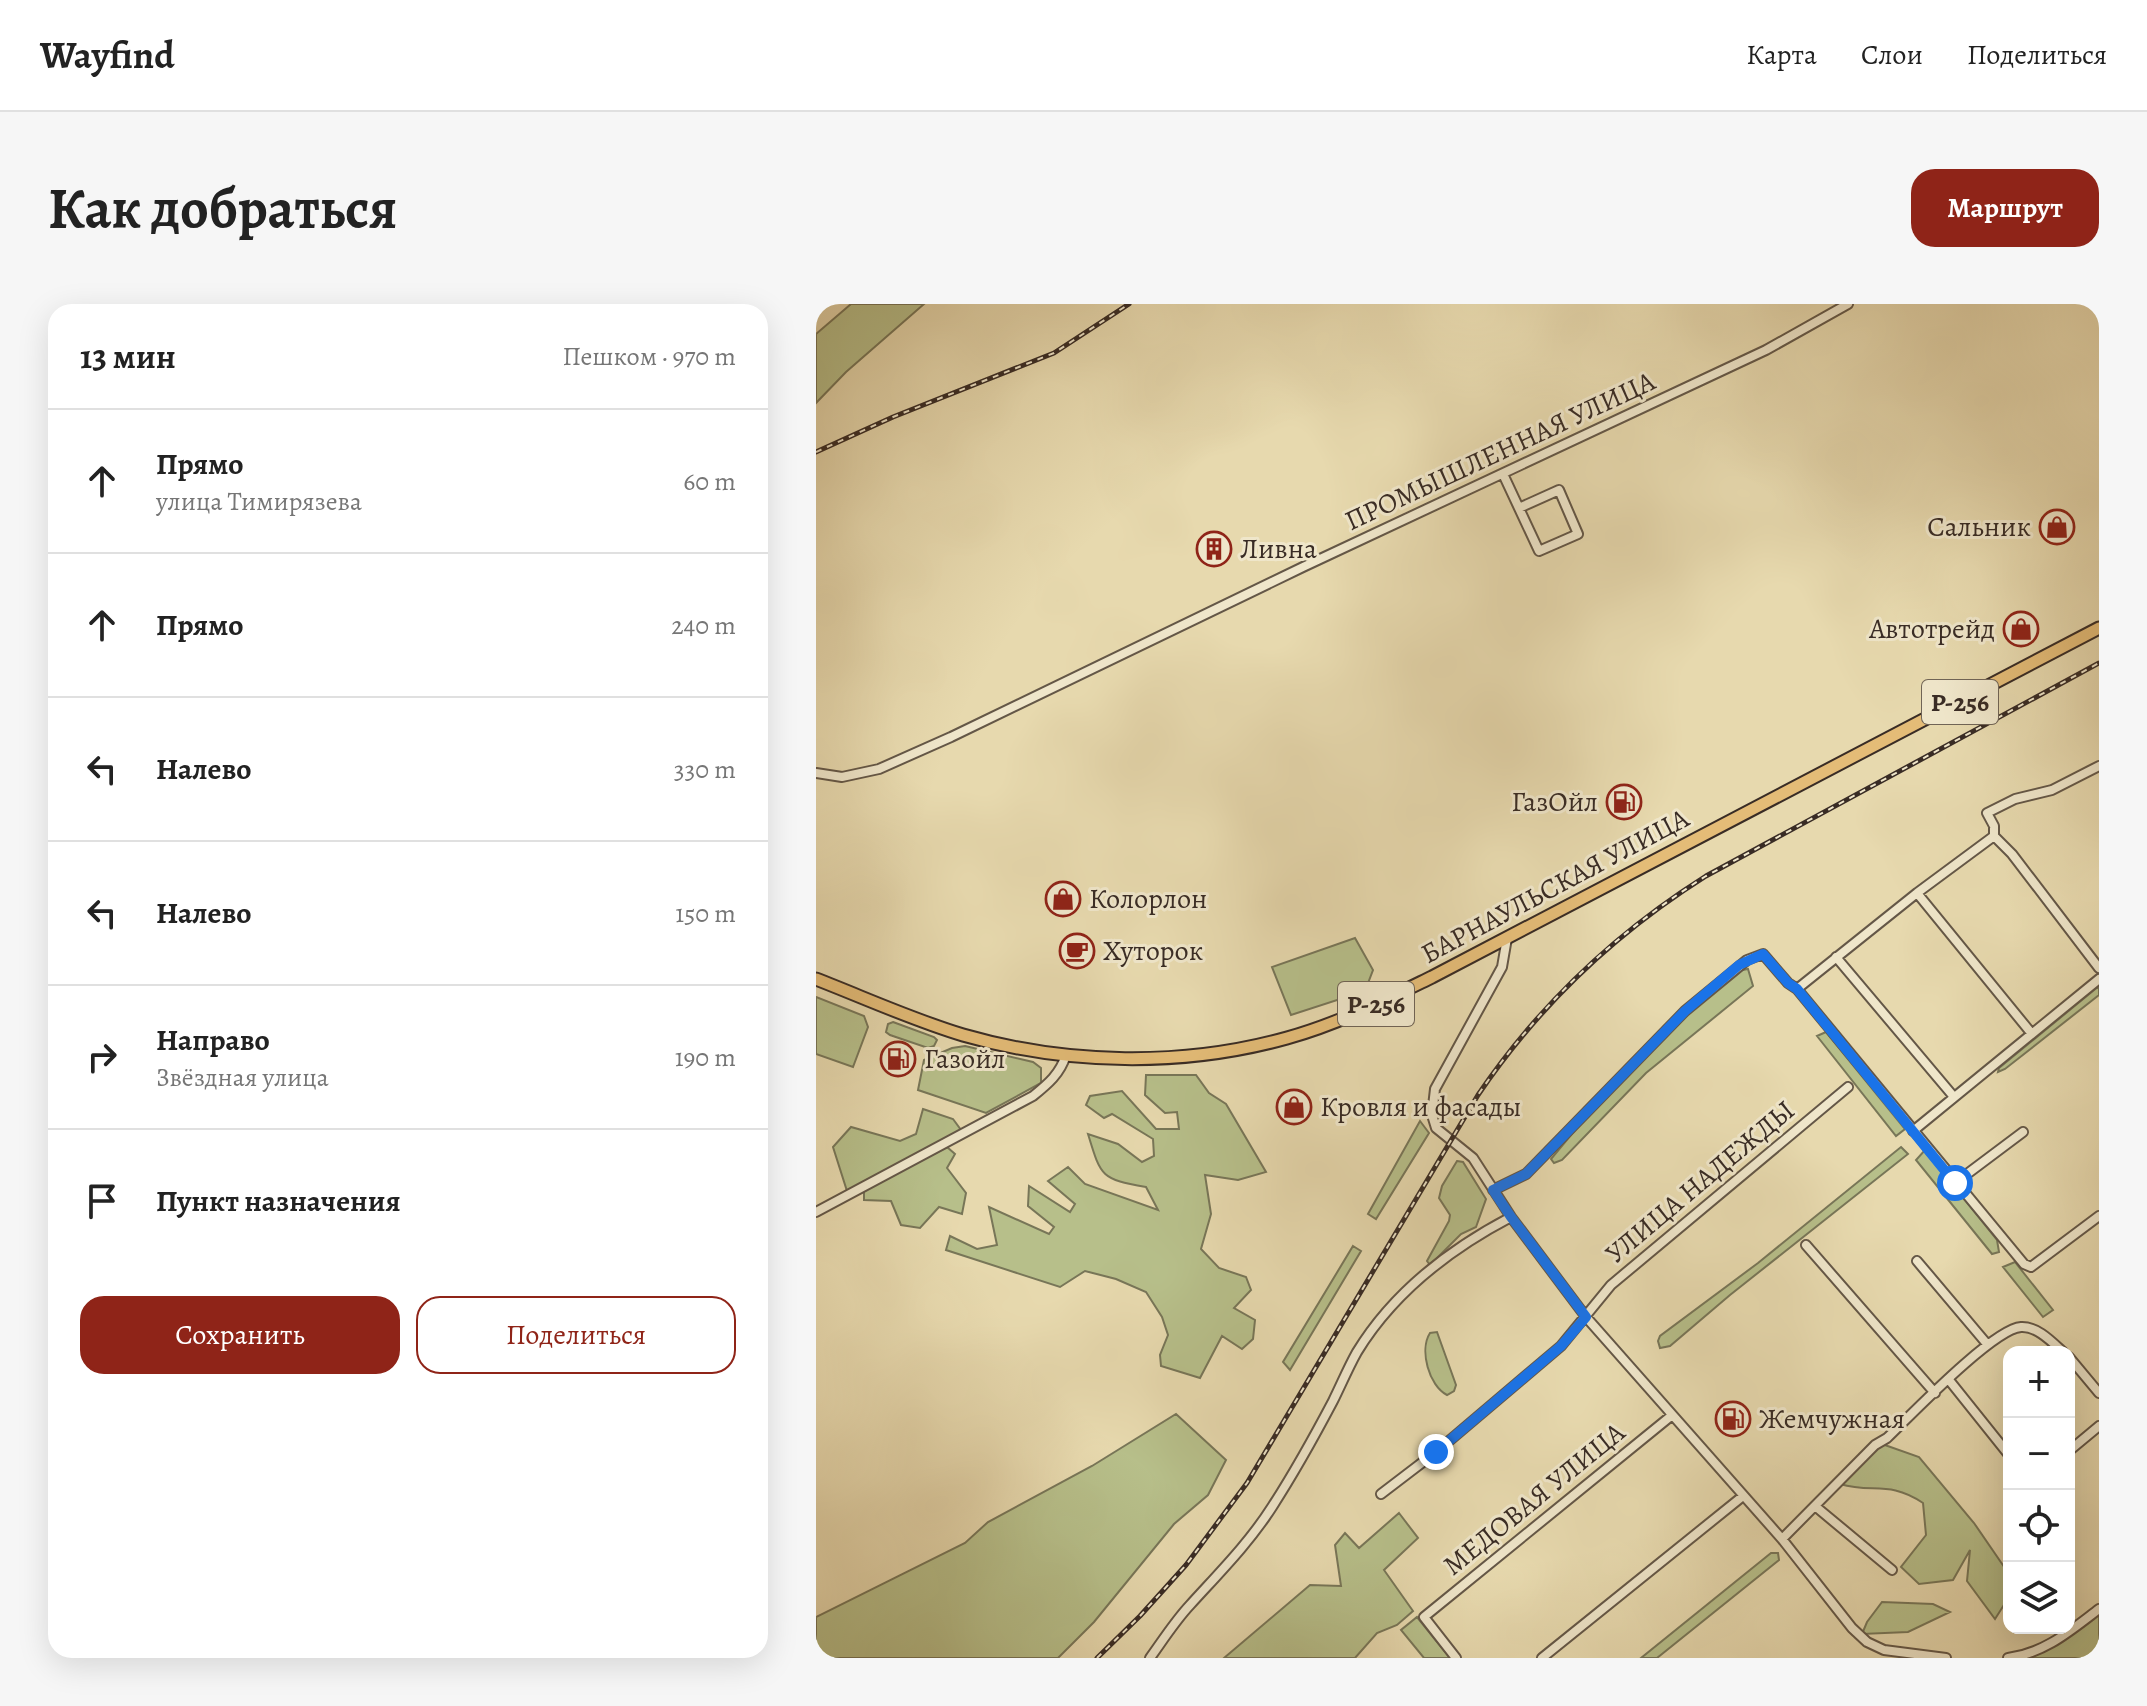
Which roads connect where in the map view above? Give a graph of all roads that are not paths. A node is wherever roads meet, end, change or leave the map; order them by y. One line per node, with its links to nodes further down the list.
1 (1848, 304): 2 (street, ПРОМЫШЛЕННАЯ УЛИЦА)
2 (1503, 474): 3 (street); 6 (street, ПРОМЫШЛЕННАЯ УЛИЦА)
3 (1519, 508): 3 (street)
4 (2099, 628): 9 (highway, БАРНАУЛЬСКАЯ УЛИЦА / Р-256)
5 (2099, 766): 7 (street)
6 (816, 773)
7 (1994, 836): 8 (street); 11 (street)
8 (1917, 893): 10 (street); 15 (street)
9 (1507, 938): 16 (highway, БАРНАУЛЬСКАЯ УЛИЦА / Р-256); 22 (street)
10 (1836, 957): 14 (street); 18 (street)
11 (2099, 968)
12 (816, 979): 16 (highway, БАРНАУЛЬСКАЯ УЛИЦА / Р-256)
13 (2099, 979): 15 (street)
14 (1797, 989): 19 (street); 22 (street)
15 (2032, 1034): 18 (street)
16 (1066, 1055): 23 (street)
17 (1848, 1087): 28 (street, УЛИЦА НАДЕЖДЫ)
18 (1954, 1097): 19 (street)
19 (1913, 1131): 21 (street)
20 (2023, 1132): 21 (street)
21 (1955, 1183): 24 (street)
22 (1493, 1190): 25 (street)
23 (816, 1212)
24 (2099, 1216)
25 (1511, 1217): 28 (street); 45 (street)
26 (1806, 1245): 33 (street)
27 (1917, 1261): 29 (street)
28 (1586, 1317): 35 (street); 39 (street, УЛИЦА НАДЕЖДЫ)
29 (1987, 1344): 30 (street); 32 (street)
30 (2056, 1346)
31 (2075, 1364): 34 (street)
32 (1949, 1380): 33 (street); 38 (street)
33 (1935, 1393): 41 (street)
34 (2099, 1393)
35 (1671, 1416): 40 (street); 46 (street, МЕДОВАЯ УЛИЦА)
36 (2099, 1426): 37 (street)
37 (2075, 1446)
38 (2003, 1448)
39 (1381, 1494)
40 (1743, 1496): 42 (street); 47 (street)
41 (1815, 1506): 42 (street); 43 (street)
42 (1782, 1539): 48 (street)
43 (1892, 1570)
44 (2099, 1609): 49 (street)
45 (1150, 1658)
46 (1456, 1658)
47 (1542, 1658)
48 (1946, 1658)
49 (2008, 1658)

